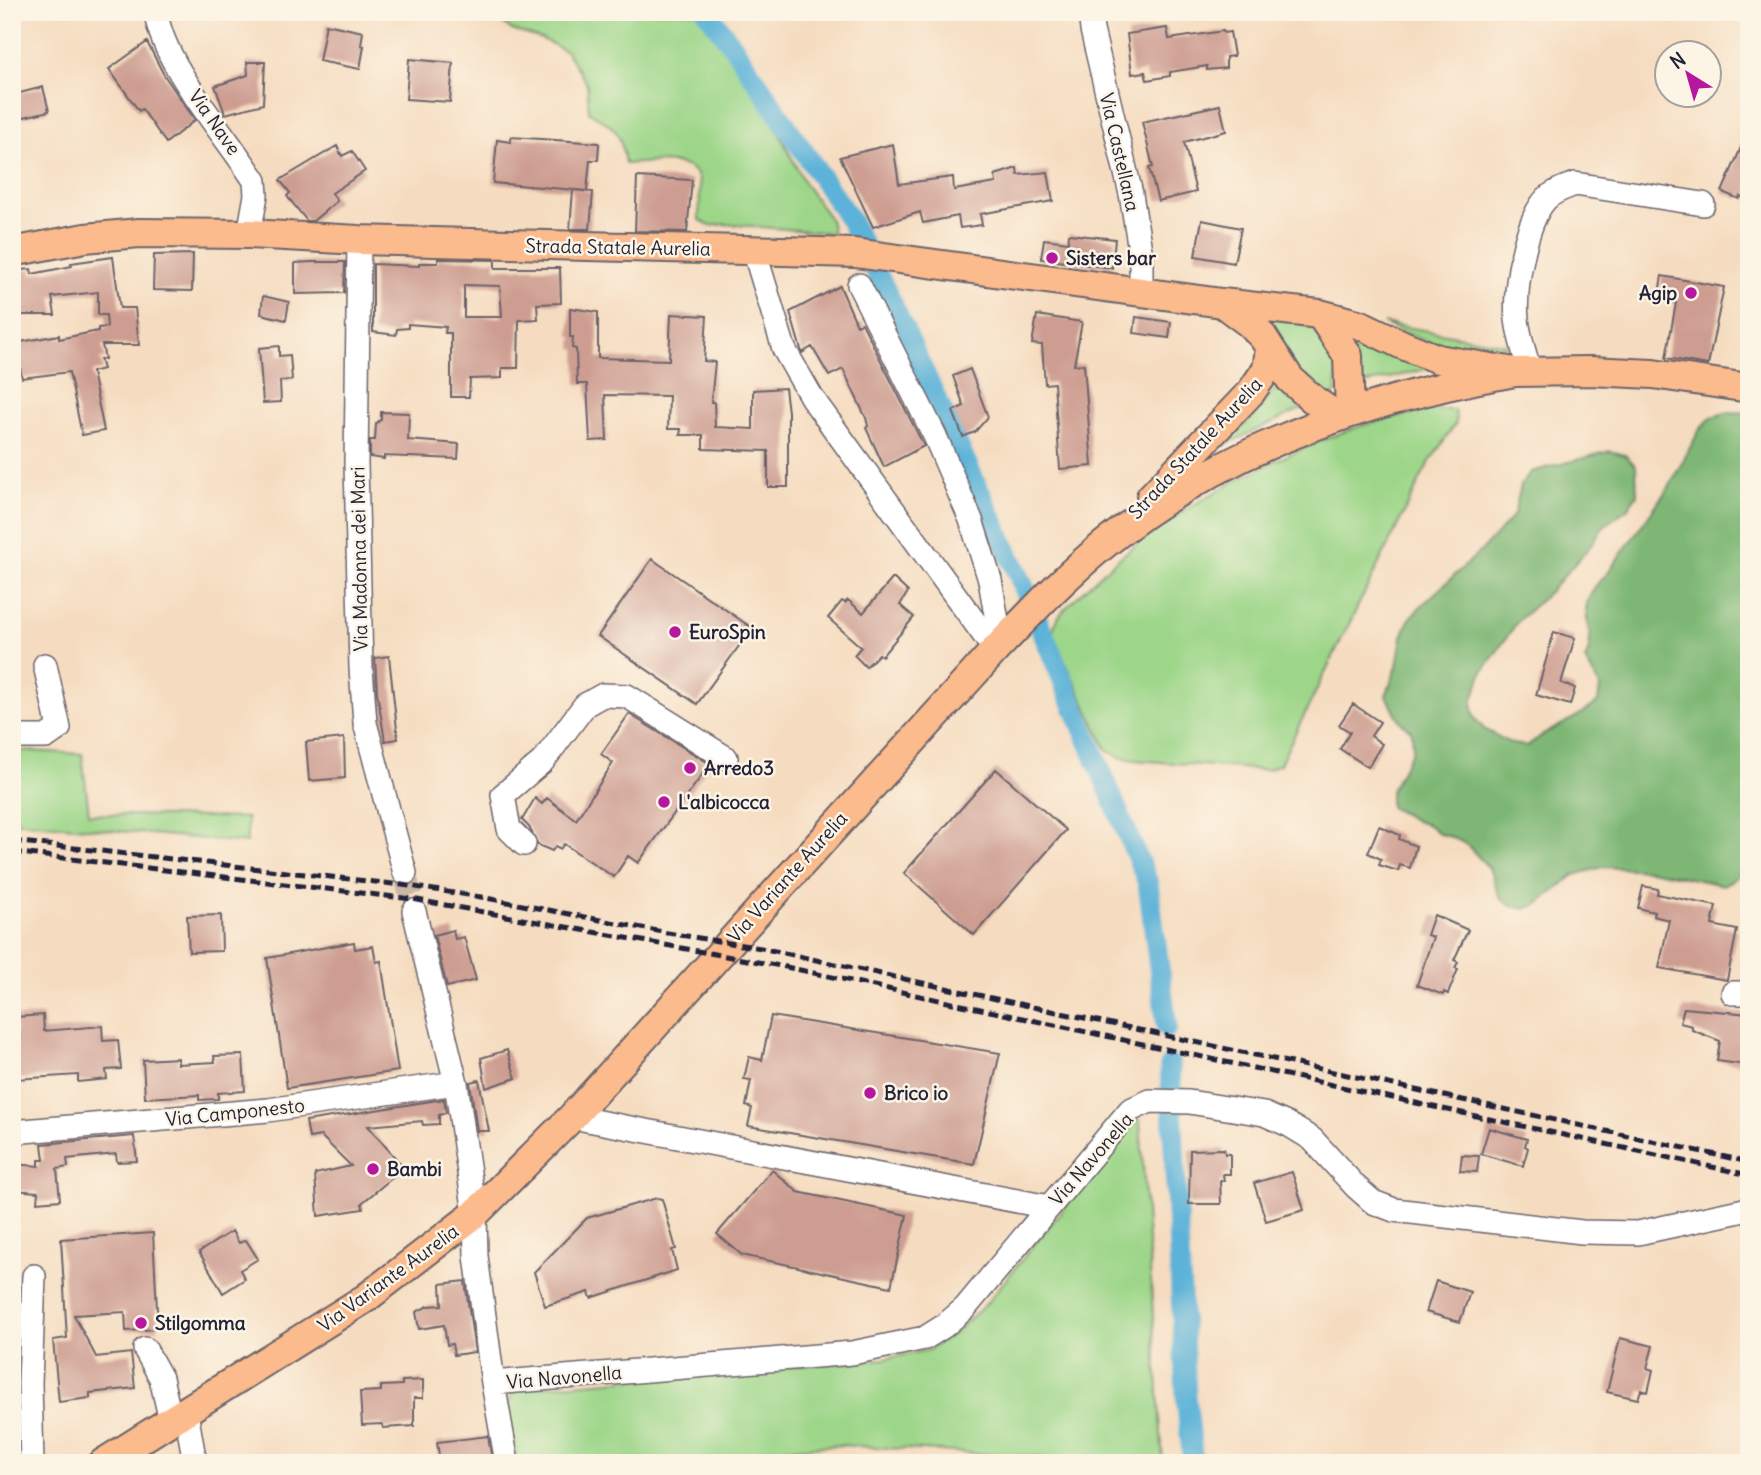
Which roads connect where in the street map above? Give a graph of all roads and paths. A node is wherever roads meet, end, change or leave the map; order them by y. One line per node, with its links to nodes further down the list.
1 (156, 12): 4 (street, Via Nave)
2 (1090, 12): 9 (street, Via Castellana)
3 (1703, 204): 13 (street)
4 (249, 234): 5 (main road, Strada Statale Aurelia); 7 (main road, Strada Statale Aurelia)
5 (359, 240): 6 (main road, Strada Statale Aurelia); 23 (street, Via Madonna dei Mari)
6 (754, 250): 9 (main road, Strada Statale Aurelia); 18 (street)
7 (12, 252)
8 (859, 285): 18 (street)
9 (1142, 292): 10 (main road, Strada Statale Aurelia)
10 (1222, 303): 11 (main road, Strada Statale Aurelia); 12 (main road, Strada Statale Aurelia)
11 (1320, 314): 13 (main road, Strada Statale Aurelia); 16 (main road)
12 (1270, 349): 16 (main road, Strada Statale Aurelia); 17 (main road, Strada Statale Aurelia)
13 (1522, 372): 14 (main road, Strada Statale Aurelia); 15 (main road, Strada Statale Aurelia)
14 (1749, 388)
15 (1417, 392): 16 (main road, Via Variante Aurelia)
16 (1344, 415): 17 (main road, Via Variante Aurelia)
17 (1109, 541): 18 (main road, Via Variante Aurelia)
18 (1004, 641): 26 (main road, Via Variante Aurelia)
19 (45, 665): 20 (street)
20 (12, 737)
21 (726, 758): 22 (street)
22 (524, 844)
23 (405, 873)
24 (414, 911): 25 (street)
25 (456, 1083): 27 (street, Via Camponesto); 30 (street)
26 (572, 1117): 28 (street); 30 (main road, Via Variante Aurelia)
27 (12, 1132)
28 (1049, 1208): 29 (street, Via Navonella); 33 (street, Via Navonella)
29 (1749, 1209)
30 (475, 1214): 33 (street); 34 (main road, Via Variante Aurelia)
31 (34, 1276): 35 (street)
32 (145, 1349): 34 (street)
33 (493, 1383): 38 (street)
34 (178, 1417): 36 (main road, Via Variante Aurelia); 37 (street)
35 (32, 1463)
36 (103, 1463)
37 (195, 1463)
38 (507, 1463)

